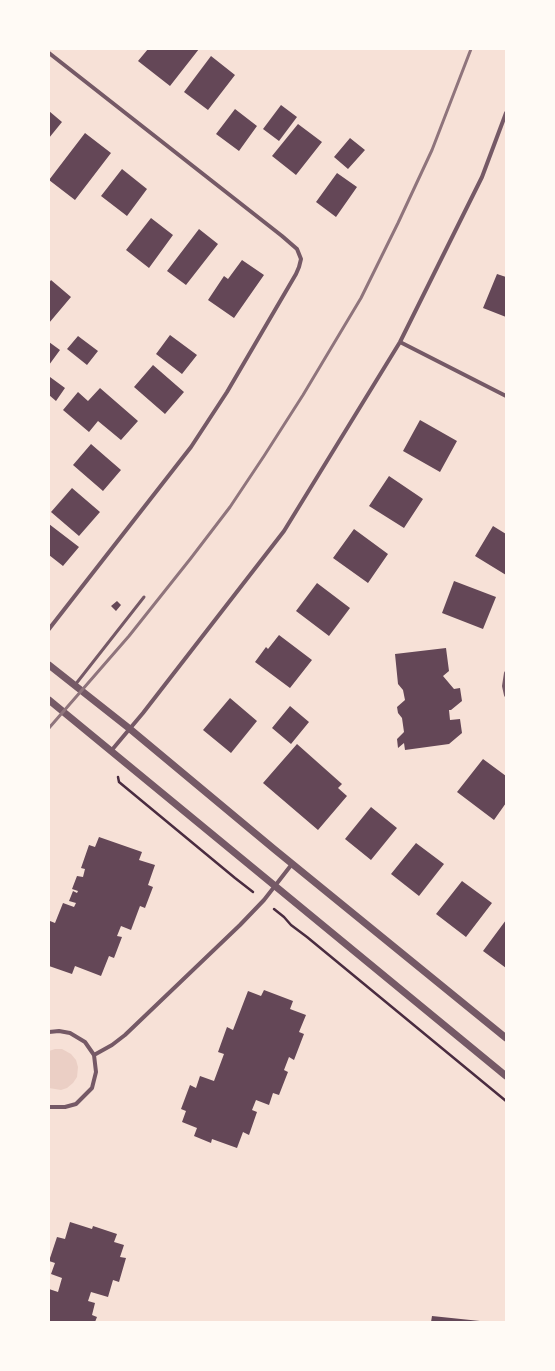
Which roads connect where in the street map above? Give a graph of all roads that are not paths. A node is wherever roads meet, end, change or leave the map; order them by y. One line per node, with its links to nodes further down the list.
1 (49, 53): 6 (street)
2 (506, 113): 3 (street)
3 (400, 342): 4 (street); 12 (street)
4 (506, 396)
5 (144, 597): 9 (lane)
6 (49, 629)
7 (49, 665): 9 (street)
8 (506, 673): 10 (street)
9 (75, 685): 12 (street)
10 (506, 695)
11 (49, 700): 13 (street)
12 (130, 728): 13 (street); 14 (street)
13 (110, 751): 15 (street)
14 (292, 864): 15 (street); 17 (street)
15 (276, 885): 18 (street); 19 (street)
16 (49, 1032): 18 (street)
17 (506, 1038)
18 (94, 1055): 20 (street)
19 (506, 1076)
20 (49, 1107)

